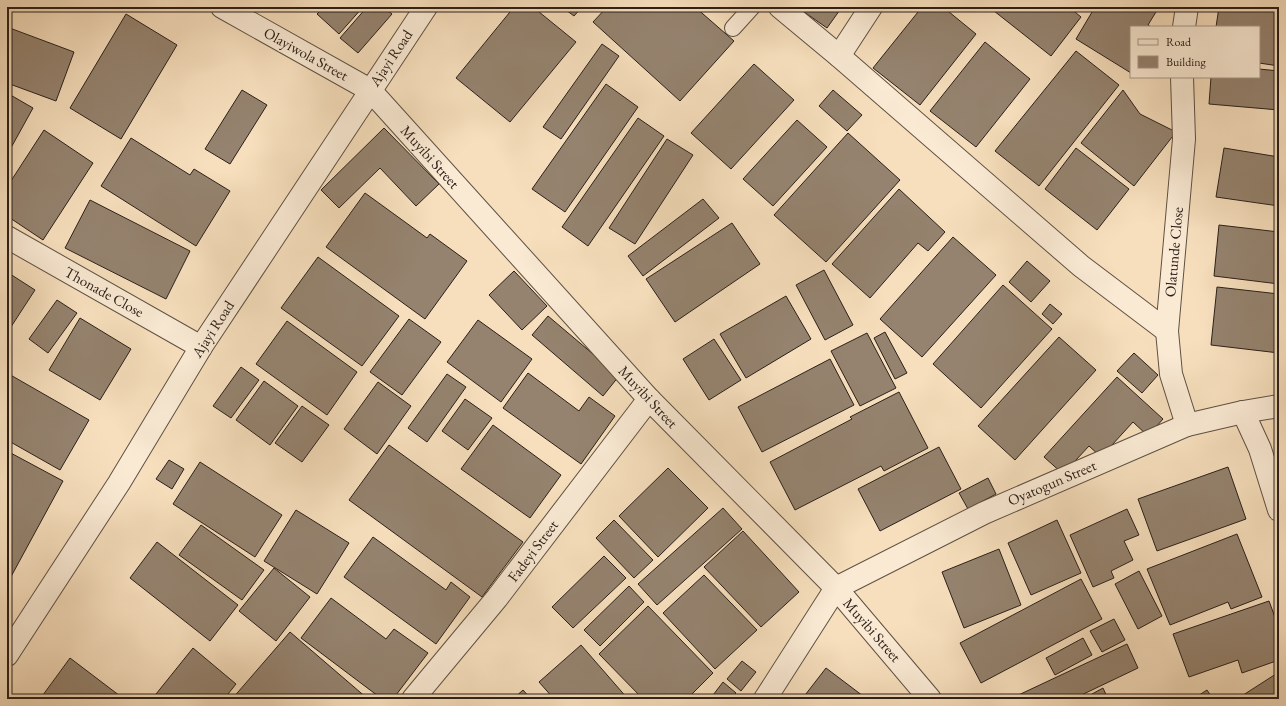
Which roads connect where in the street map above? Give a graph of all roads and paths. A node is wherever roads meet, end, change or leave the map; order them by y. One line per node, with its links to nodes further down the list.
1 (222, 7): 11 (street, Olayiwola Street)
2 (426, 7): 11 (street, Ajayi Road)
3 (752, 7): 8 (lane)
4 (780, 7): 9 (street)
5 (871, 7): 9 (street)
6 (1188, 7): 7 (street)
7 (1184, 26)
8 (733, 28)
9 (839, 56): 13 (street)
10 (1182, 78): 13 (street, Olatunde Close)
11 (370, 90): 14 (street, Ajayi Road); 15 (street, Muyibi Street)
12 (7, 237): 14 (street, Thonade Close)
13 (1167, 331): 18 (street, Olatunde Close)
14 (201, 347): 21 (street, Ajayi Road)
15 (649, 400): 20 (street, Muyibi Street); 22 (street, Fadeyi Street)
16 (1279, 406): 17 (street, Oyatogun Street)
17 (1243, 412): 18 (street, Oyatogun Street); 19 (street)
18 (1187, 425): 20 (street, Oyatogun Street)
19 (1279, 510)
20 (836, 588): 23 (street); 24 (street, Muyibi Street)
21 (11, 642)
22 (414, 699)
23 (765, 699)
24 (930, 699)

